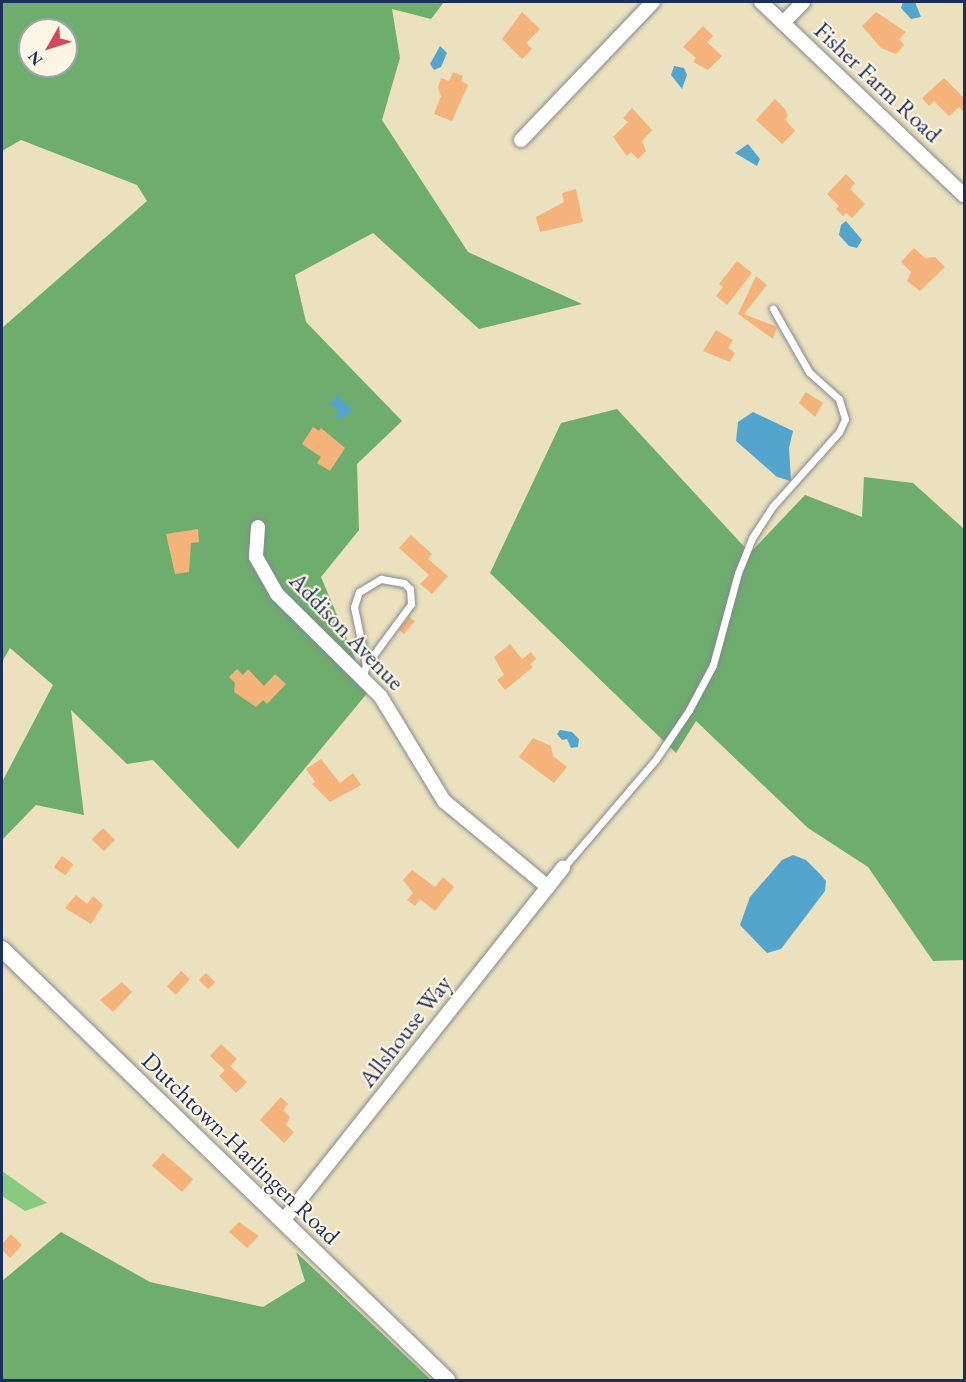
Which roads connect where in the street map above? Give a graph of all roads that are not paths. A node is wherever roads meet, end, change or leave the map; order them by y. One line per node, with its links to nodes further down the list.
1 (653, 2): 5 (street)
2 (761, 2): 4 (street, Fisher Farm Road)
3 (803, 2): 4 (street)
4 (783, 23): 6 (street, Fisher Farm Road)
5 (521, 140)
6 (964, 195)
7 (773, 309): 10 (lane)
8 (258, 527): 9 (street, Addison Avenue)
9 (364, 672): 9 (lane); 11 (street, Addison Avenue)
10 (563, 868): 11 (street, Allshouse Way)
11 (548, 887): 13 (street, Allshouse Way)
12 (2, 949): 13 (street, Dutchtown-Harlingen Road)
13 (283, 1221): 14 (street, Dutchtown-Harlingen Road)
14 (447, 1380)

